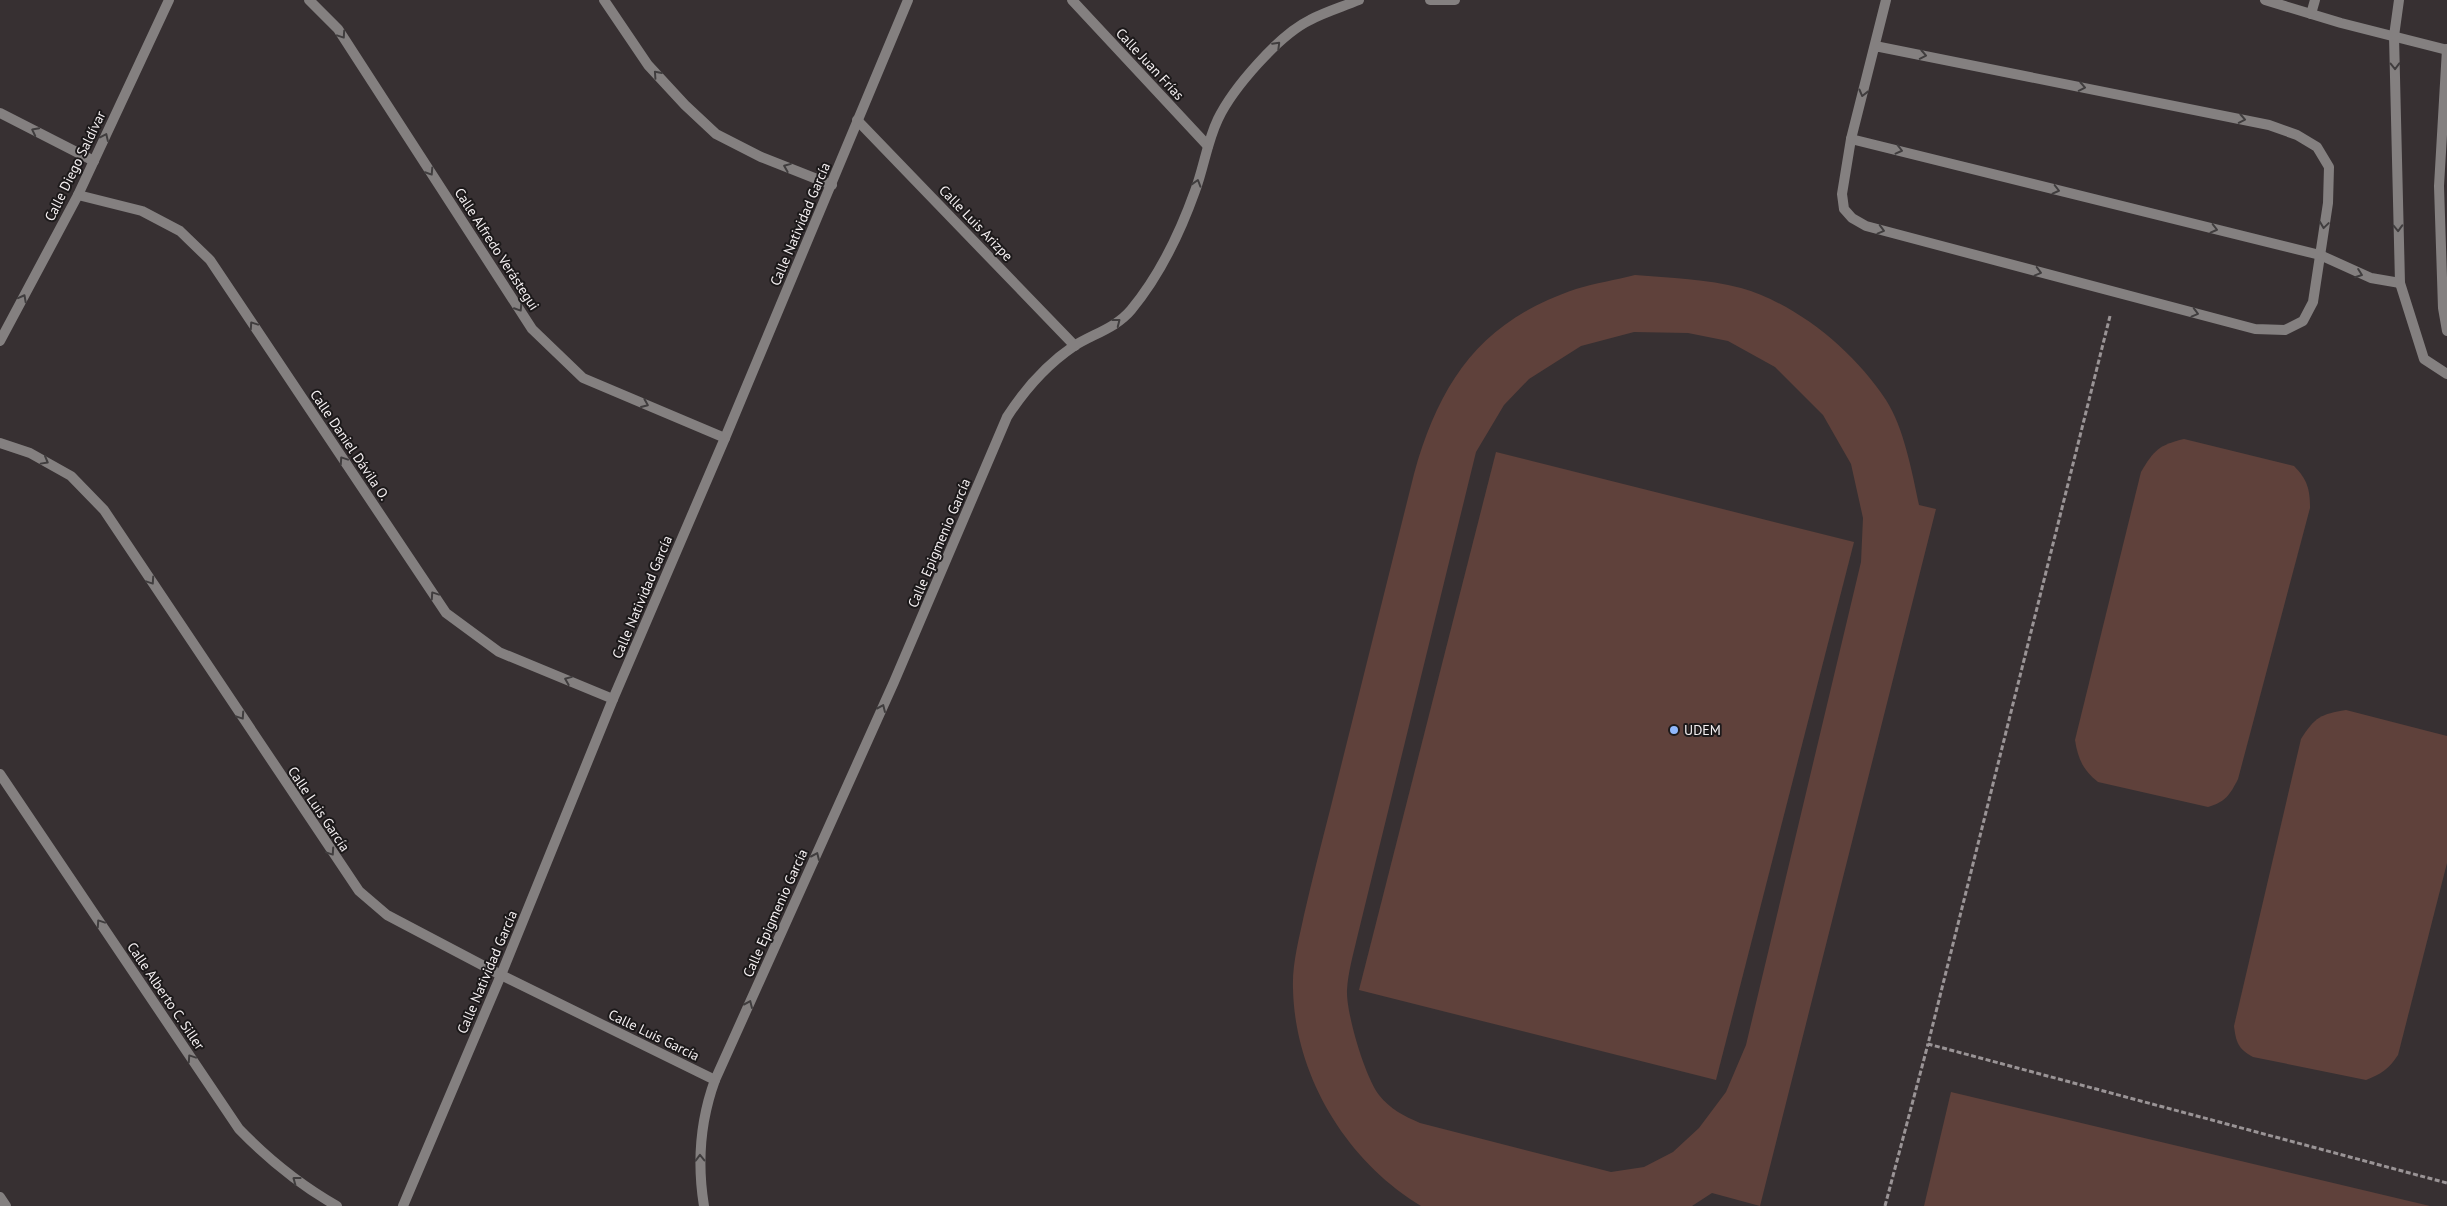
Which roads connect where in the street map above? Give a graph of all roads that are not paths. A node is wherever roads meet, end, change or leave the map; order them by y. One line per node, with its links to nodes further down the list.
1 (169, 0): 21 (street, Calle Diego Saldívar, one-way to 1)
2 (308, 0): 30 (street, Calle Alfredo Verástegui, one-way to 30)
3 (604, 0): 22 (street, one-way to 3)
4 (908, 0): 18 (street, Calle Natividad García)
5 (1072, 0): 20 (street, Calle Juan Frías)
6 (1359, 0): 20 (street, Calle Epigmenio García, one-way to 6)
7 (1430, 0): 8 (street)
8 (1455, 0)
9 (1886, 0): 15 (street)
10 (2264, 0): 13 (street)
11 (2315, 0): 13 (street)
12 (2399, 0): 14 (street)
13 (2311, 14): 14 (street)
14 (2394, 36): 16 (street); 25 (street, one-way to 25)
15 (1875, 46): 19 (street, one-way to 19); 24 (street, one-way to 24)
16 (2447, 49): 26 (street)
17 (0, 113): 21 (street, one-way to 17)
18 (857, 120): 22 (street, Calle Natividad García); 28 (street, Calle Luis Arizpe)
19 (1851, 138): 24 (street, one-way to 24); 24 (street, one-way to 24)
20 (1208, 146): 28 (street, Calle Epigmenio García, one-way to 20)
21 (94, 161): 23 (street, Calle Diego Saldívar)
22 (832, 185): 30 (street, Calle Natividad García)
23 (78, 195): 27 (street, Calle Diego Saldívar, one-way to 23); 32 (street, Calle Daniel Dávila O., one-way to 23)
24 (2320, 255): 25 (street, one-way to 25)
25 (2400, 283): 29 (street)
26 (2447, 330)
27 (0, 341)
28 (1074, 346): 35 (street, Calle Epigmenio García, one-way to 28)
29 (2447, 374)
30 (725, 438): 32 (street, Calle Natividad García)
31 (0, 443): 34 (street, Calle Luis García, one-way to 34)
32 (613, 699): 34 (street, Calle Natividad García)
33 (0, 774): 38 (street, Calle Alberto C. Siller, one-way to 33)
34 (501, 975): 35 (street, Calle Luis García); 39 (street, Calle Natividad García)
35 (715, 1080): 40 (street, Calle Epigmenio García, one-way to 35)
36 (0, 1197): 37 (street)
37 (6, 1206)
38 (338, 1206)
39 (403, 1206)
40 (704, 1206)

